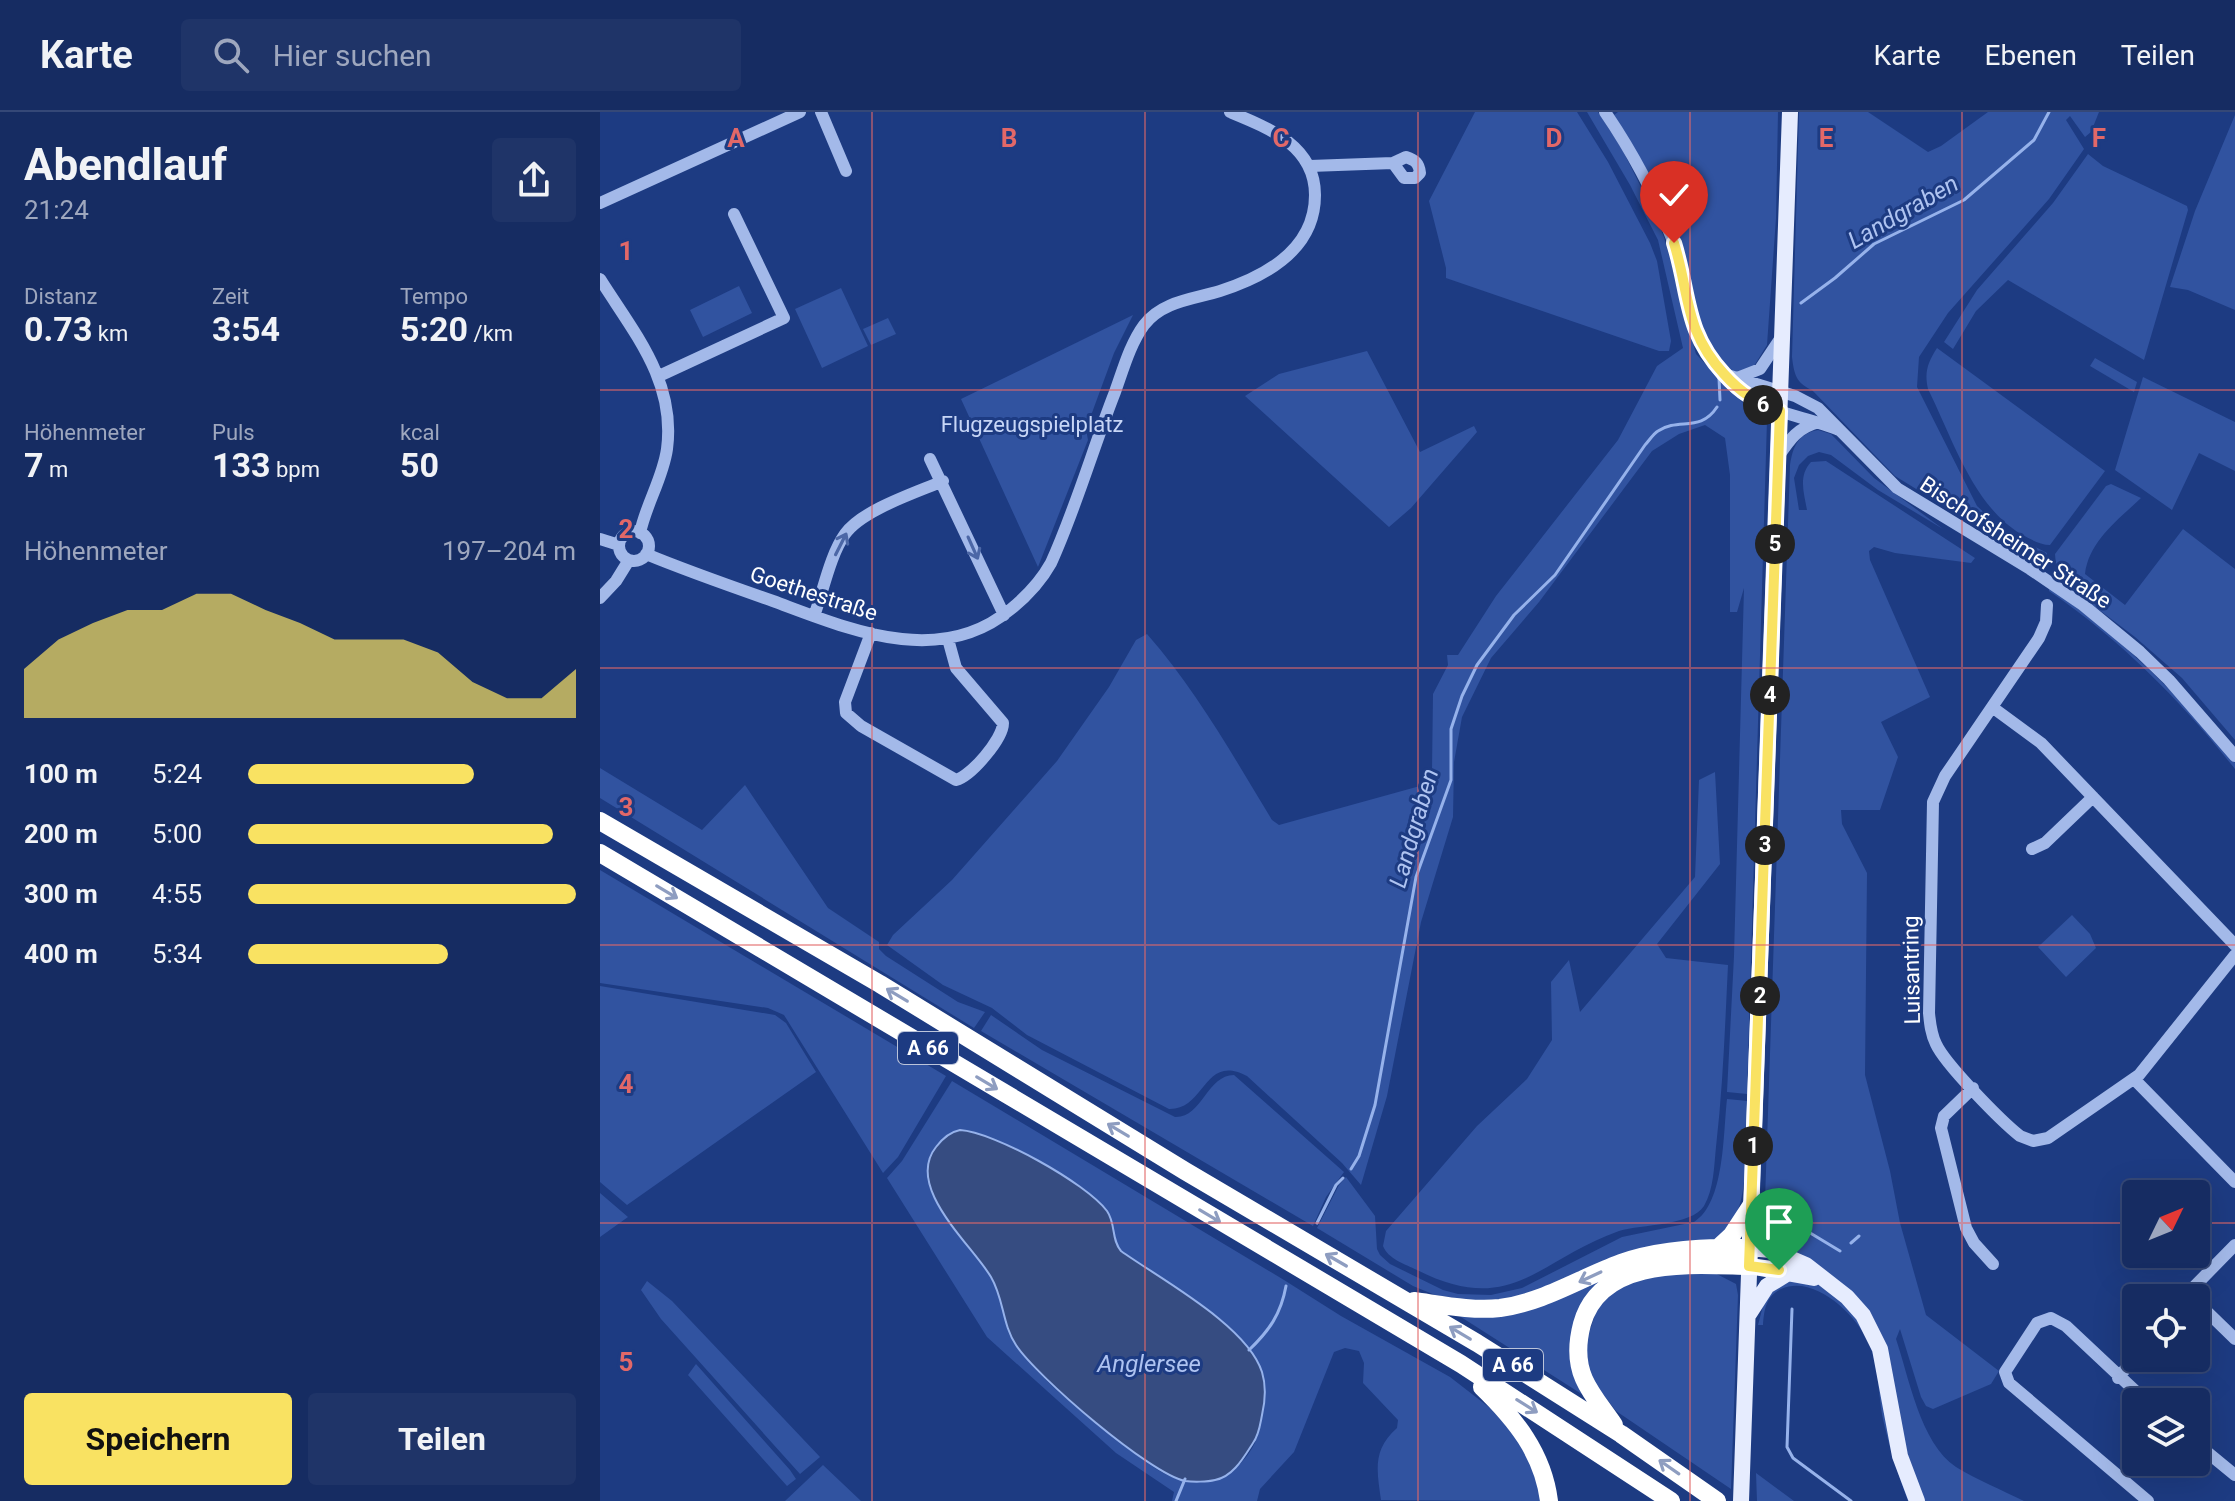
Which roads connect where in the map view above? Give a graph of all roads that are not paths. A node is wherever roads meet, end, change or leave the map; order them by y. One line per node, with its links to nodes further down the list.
1 (800, 112): 10 (street)
2 (821, 112): 9 (street)
3 (1230, 112): 6 (street)
4 (1605, 112): 15 (street, Bischofsheimer Straße)
5 (1790, 112): 13 (main road)
6 (1257, 117): 8 (street)
7 (1393, 163): 8 (street)
8 (1310, 166): 30 (street, Goethestraße)
9 (846, 171)
10 (600, 203)
11 (734, 214): 14 (street)
12 (600, 279): 14 (street)
13 (1782, 335): 15 (street); 16 (main road)
14 (659, 376): 23 (street)
15 (1731, 376): 16 (street, Bischofsheimer Straße); 17 (street, Bischofsheimer Straße)
16 (1781, 391): 17 (main road); 19 (street, Bischofsheimer Straße)
17 (1780, 411): 18 (street, Bischofsheimer Straße); 20 (main road)
18 (1820, 422): 19 (street, Bischofsheimer Straße); 20 (street)
19 (1842, 431): 35 (street, Bischofsheimer Straße)
20 (1778, 457): 45 (main road)
21 (930, 459): 22 (street)
22 (943, 481): 30 (street, one-way to 30); 31 (street, one-way to 22)
23 (640, 533): 25 (street); 26 (street)
24 (600, 539): 25 (street)
25 (619, 545): 27 (street)
26 (646, 554): 27 (street); 31 (street, Goethestraße)
27 (629, 560): 28 (street)
28 (600, 598)
29 (2047, 605): 34 (street, Luisantring)
30 (1004, 615): 33 (street, Goethestraße)
31 (814, 616): 32 (street, Goethestraße)
32 (871, 633): 33 (street, Goethestraße); 33 (street)
33 (948, 639)
34 (1992, 707): 36 (street); 43 (street, Luisantring)
35 (2235, 756)
36 (2093, 797): 38 (street); 40 (street)
37 (600, 821): 53 (highway, A 66, one-way to 37)
38 (2032, 849)
39 (600, 853): 57 (highway, A 66, one-way to 57)
40 (2235, 945)
41 (2235, 955): 42 (street, Luisantring)
42 (2134, 1079): 43 (street, Luisantring); 44 (street)
43 (1973, 1088): 49 (street)
44 (2235, 1182)
45 (1751, 1206): 47 (highway); 48 (main road)
46 (2235, 1245): 52 (street)
47 (1719, 1247): 48 (highway); 53 (highway, one-way to 53)
48 (1749, 1257): 50 (main road); 51 (main road); 55 (main road); 61 (highway)
49 (1993, 1264)
50 (1790, 1272): 51 (main road); 55 (main road)
51 (1827, 1282): 68 (main road)
52 (2201, 1284)
53 (1404, 1299): 61 (highway, A 66, one-way to 53)
54 (2210, 1316): 56 (street)
55 (1747, 1319): 67 (main road)
56 (2235, 1339)
57 (1461, 1364): 64 (highway); 65 (highway, A 66, one-way to 65)
58 (2123, 1372): 59 (street)
59 (2118, 1378): 60 (street); 69 (street)
60 (2130, 1388)
61 (1621, 1434): 66 (highway, A 66, one-way to 61)
62 (2210, 1452): 63 (street)
63 (2233, 1468)
64 (1549, 1501)
65 (1671, 1501)
66 (1717, 1501)
67 (1741, 1501)
68 (1917, 1501)
69 (2148, 1501)

